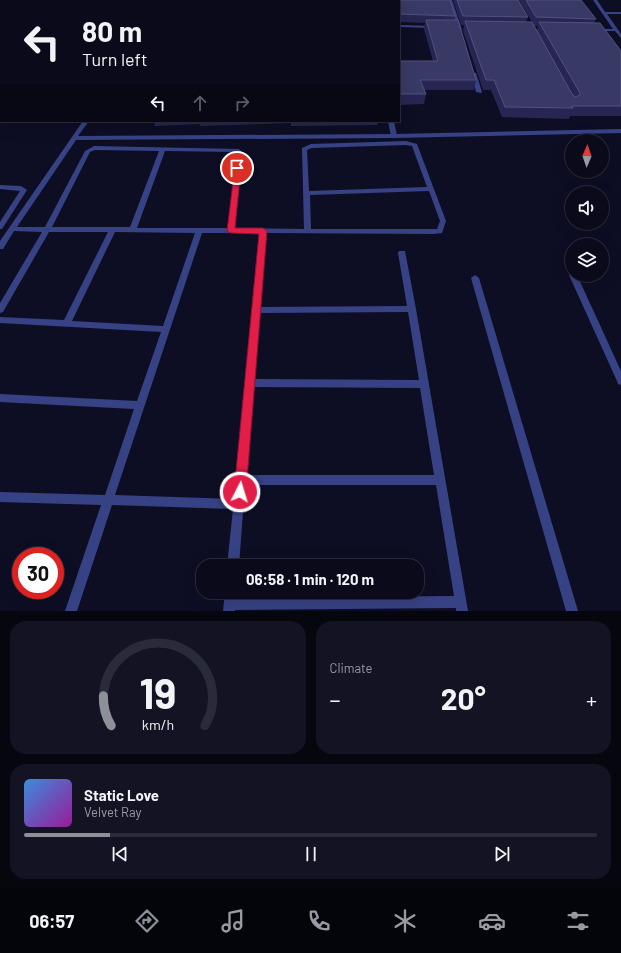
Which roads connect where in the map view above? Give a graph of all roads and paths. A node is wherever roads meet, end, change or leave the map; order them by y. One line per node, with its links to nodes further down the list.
1 (450, 0): 8 (street)
2 (595, 0): 3 (street)
3 (604, 13): 4 (street); 11 (street)
4 (621, 13)
5 (400, 26): 6 (street)
6 (437, 27)
7 (452, 27): 8 (street)
8 (460, 27): 9 (street); 12 (street)
9 (467, 27)
10 (593, 30): 11 (street)
11 (615, 30): 13 (street)
12 (462, 34)
13 (621, 36)
14 (472, 70): 15 (street)
15 (479, 92)
16 (85, 122): 20 (street)
17 (391, 122): 19 (street)
18 (621, 131): 19 (street)
19 (394, 136): 20 (street)
20 (74, 138): 26 (street)
21 (163, 148): 27 (street); 29 (street); 31 (street)
22 (0, 187): 25 (street)
23 (431, 189): 24 (street); 24 (street); 33 (street)
24 (306, 193): 33 (street)
25 (0, 227)
26 (13, 229): 27 (street); 34 (street)
27 (47, 229): 28 (street); 39 (street)
28 (113, 230): 29 (street); 42 (street)
29 (133, 230): 30 (street)
30 (199, 230): 31 (street); 43 (street)
31 (231, 231): 32 (street)
32 (263, 231): 33 (street); 40 (street)
33 (308, 232)
34 (0, 247)
35 (402, 253): 38 (street)
36 (475, 278): 58 (street)
37 (577, 282): 44 (street)
38 (412, 309): 40 (street); 46 (street)
39 (0, 310)
40 (256, 310): 45 (street)
41 (0, 320): 42 (street)
42 (67, 323): 43 (street)
43 (166, 329): 48 (street)
44 (621, 381)
45 (250, 383): 46 (street); 49 (street)
46 (424, 384): 50 (street)
47 (0, 398): 48 (street)
48 (140, 405): 52 (street)
49 (241, 480): 50 (street); 53 (street)
50 (440, 480): 56 (street)
51 (0, 497): 52 (street)
52 (108, 501): 53 (street); 57 (street)
53 (239, 504): 54 (street)
54 (234, 559)
55 (230, 602): 56 (street)
56 (461, 606)
57 (71, 611)
58 (572, 611)

